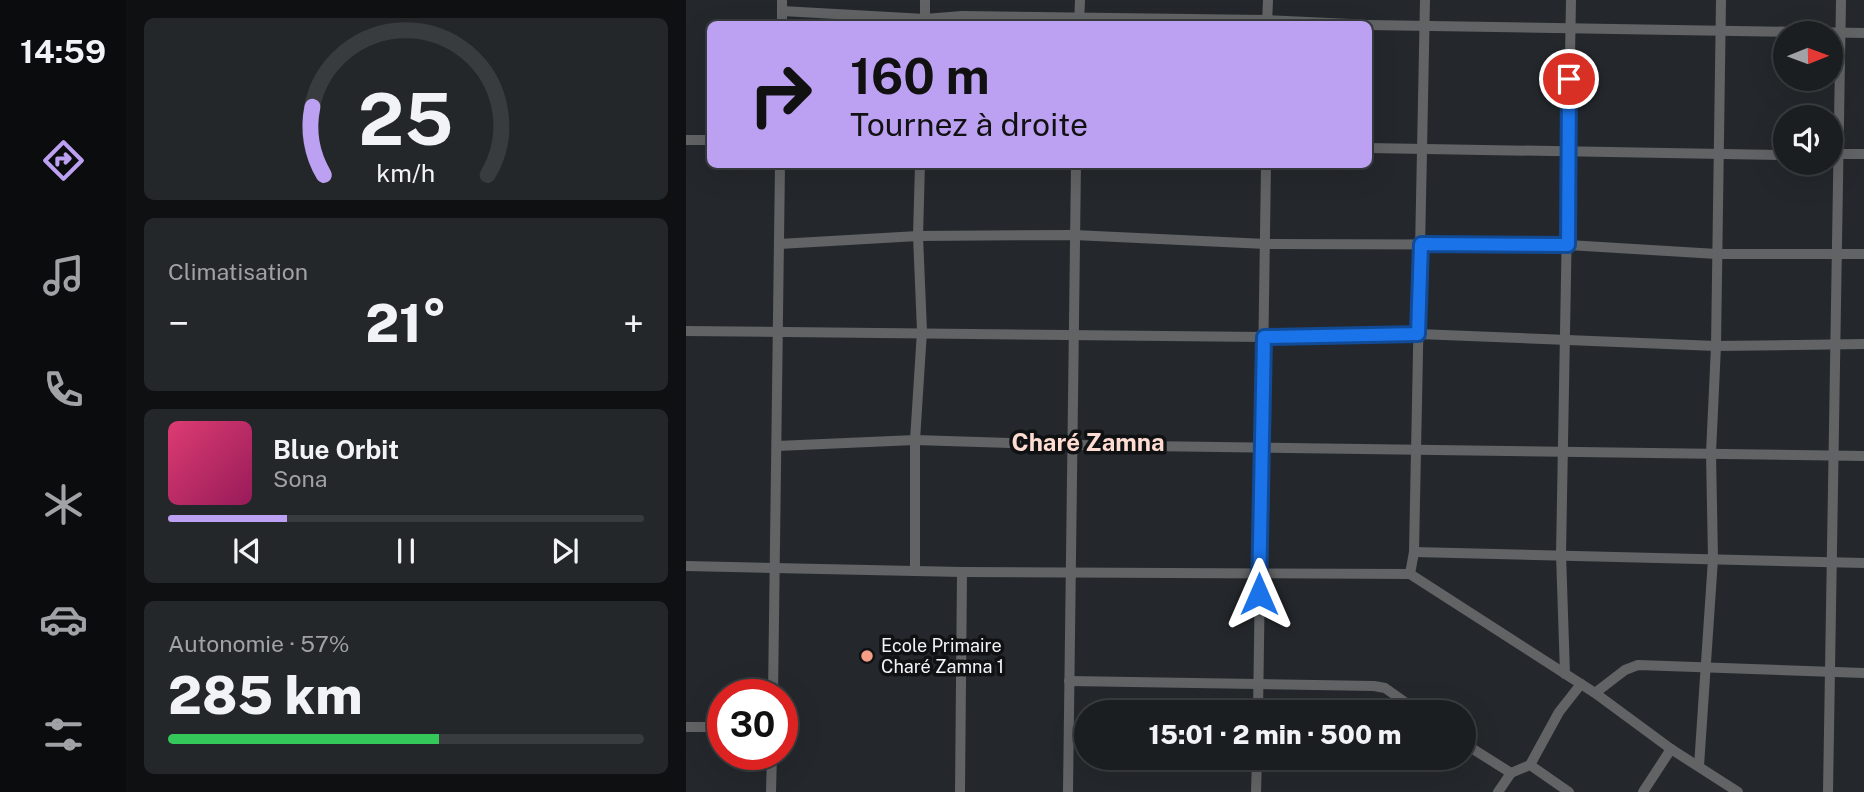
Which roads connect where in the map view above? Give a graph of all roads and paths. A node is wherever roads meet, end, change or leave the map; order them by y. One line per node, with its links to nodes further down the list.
1 (925, 0): 10 (street)
2 (1080, 0): 12 (street)
3 (1268, 0): 13 (street)
4 (1425, 0): 16 (street)
5 (1571, 0): 17 (street)
6 (1721, 0): 18 (street)
7 (1841, 0): 14 (street)
8 (782, 6): 9 (street)
9 (916, 21)
10 (925, 21)
11 (931, 21): 12 (street)
12 (1079, 21)
13 (1267, 21)
14 (1840, 21)
15 (1372, 26): 16 (street)
16 (1425, 29): 17 (street); 25 (street)
17 (1570, 31): 18 (street); 26 (street)
18 (1720, 33): 19 (street); 27 (street)
19 (1773, 33)
20 (1843, 33): 21 (street)
21 (1864, 33)
22 (686, 140): 23 (street)
23 (707, 140)
24 (1372, 148): 25 (street)
25 (1423, 149): 26 (street); 40 (street)
26 (1568, 152): 27 (street); 41 (street)
27 (1718, 154): 30 (street); 43 (street)
28 (1843, 154): 29 (street)
29 (1864, 154)
30 (1773, 155)
31 (780, 168): 38 (street)
32 (920, 168): 37 (street)
33 (1076, 168): 36 (street)
34 (1266, 168): 39 (street)
35 (1835, 175): 42 (street)
36 (1074, 235): 37 (street); 39 (street); 48 (street)
37 (918, 236): 38 (street); 47 (street)
38 (779, 244): 46 (street)
39 (1266, 244): 40 (street); 50 (street)
40 (1421, 244): 41 (street); 49 (street)
41 (1568, 245): 43 (street); 51 (street)
42 (1839, 252): 43 (street); 44 (street); 52 (street)
43 (1717, 254): 54 (street)
44 (1864, 254)
45 (686, 331): 46 (street)
46 (778, 331): 47 (street); 57 (street)
47 (922, 331): 48 (street); 55 (street)
48 (1074, 333): 50 (street); 56 (street)
49 (1418, 334): 50 (street); 51 (street); 59 (street)
50 (1264, 337): 58 (street)
51 (1565, 338): 54 (street); 60 (street)
52 (1836, 342): 53 (street); 54 (street); 62 (street)
53 (1864, 344)
54 (1716, 346): 61 (street)
55 (915, 440): 56 (street); 57 (street); 71 (street)
56 (1073, 445): 58 (street); 73 (street)
57 (777, 446): 70 (street)
58 (1260, 446): 59 (street); 74 (street)
59 (1415, 448): 60 (street); 64 (street)
60 (1563, 451): 61 (street); 65 (street)
61 (1711, 453): 62 (street); 66 (street)
62 (1835, 456): 63 (street); 67 (street)
63 (1864, 456)
64 (1414, 552): 65 (street); 75 (street)
65 (1561, 554): 66 (street); 79 (street)
66 (1713, 559): 67 (street); 76 (street)
67 (1832, 563): 68 (street); 77 (street)
68 (1864, 563)
69 (686, 566): 70 (street)
70 (775, 568): 71 (street); 80 (street)
71 (915, 571): 72 (street)
72 (962, 572): 73 (street); 97 (street)
73 (1071, 572): 74 (street); 81 (street)
74 (1259, 572): 75 (street); 82 (street)
75 (1410, 574): 79 (street)
76 (1707, 665): 77 (street); 84 (street); 92 (street)
77 (1829, 671): 78 (street); 104 (street)
78 (1864, 673)
79 (1565, 674): 83 (street)
80 (773, 679)
81 (1069, 681): 82 (street); 98 (street)
82 (1258, 684): 85 (street); 86 (street)
83 (1581, 684): 84 (street); 91 (street)
84 (1595, 693): 89 (street)
85 (1258, 700)
86 (1402, 700)
87 (686, 727): 88 (street)
88 (707, 727)
89 (1671, 749): 92 (street); 102 (street)
90 (1476, 751): 95 (street)
91 (1530, 765): 95 (street); 101 (street)
92 (1699, 766): 103 (street)
93 (772, 770): 96 (street)
94 (1257, 770): 99 (street)
95 (1511, 773): 100 (street)
96 (771, 792)
97 (960, 792)
98 (1068, 792)
99 (1256, 792)
100 (1498, 792)
101 (1569, 792)
102 (1643, 792)
103 (1738, 792)
104 (1828, 792)

